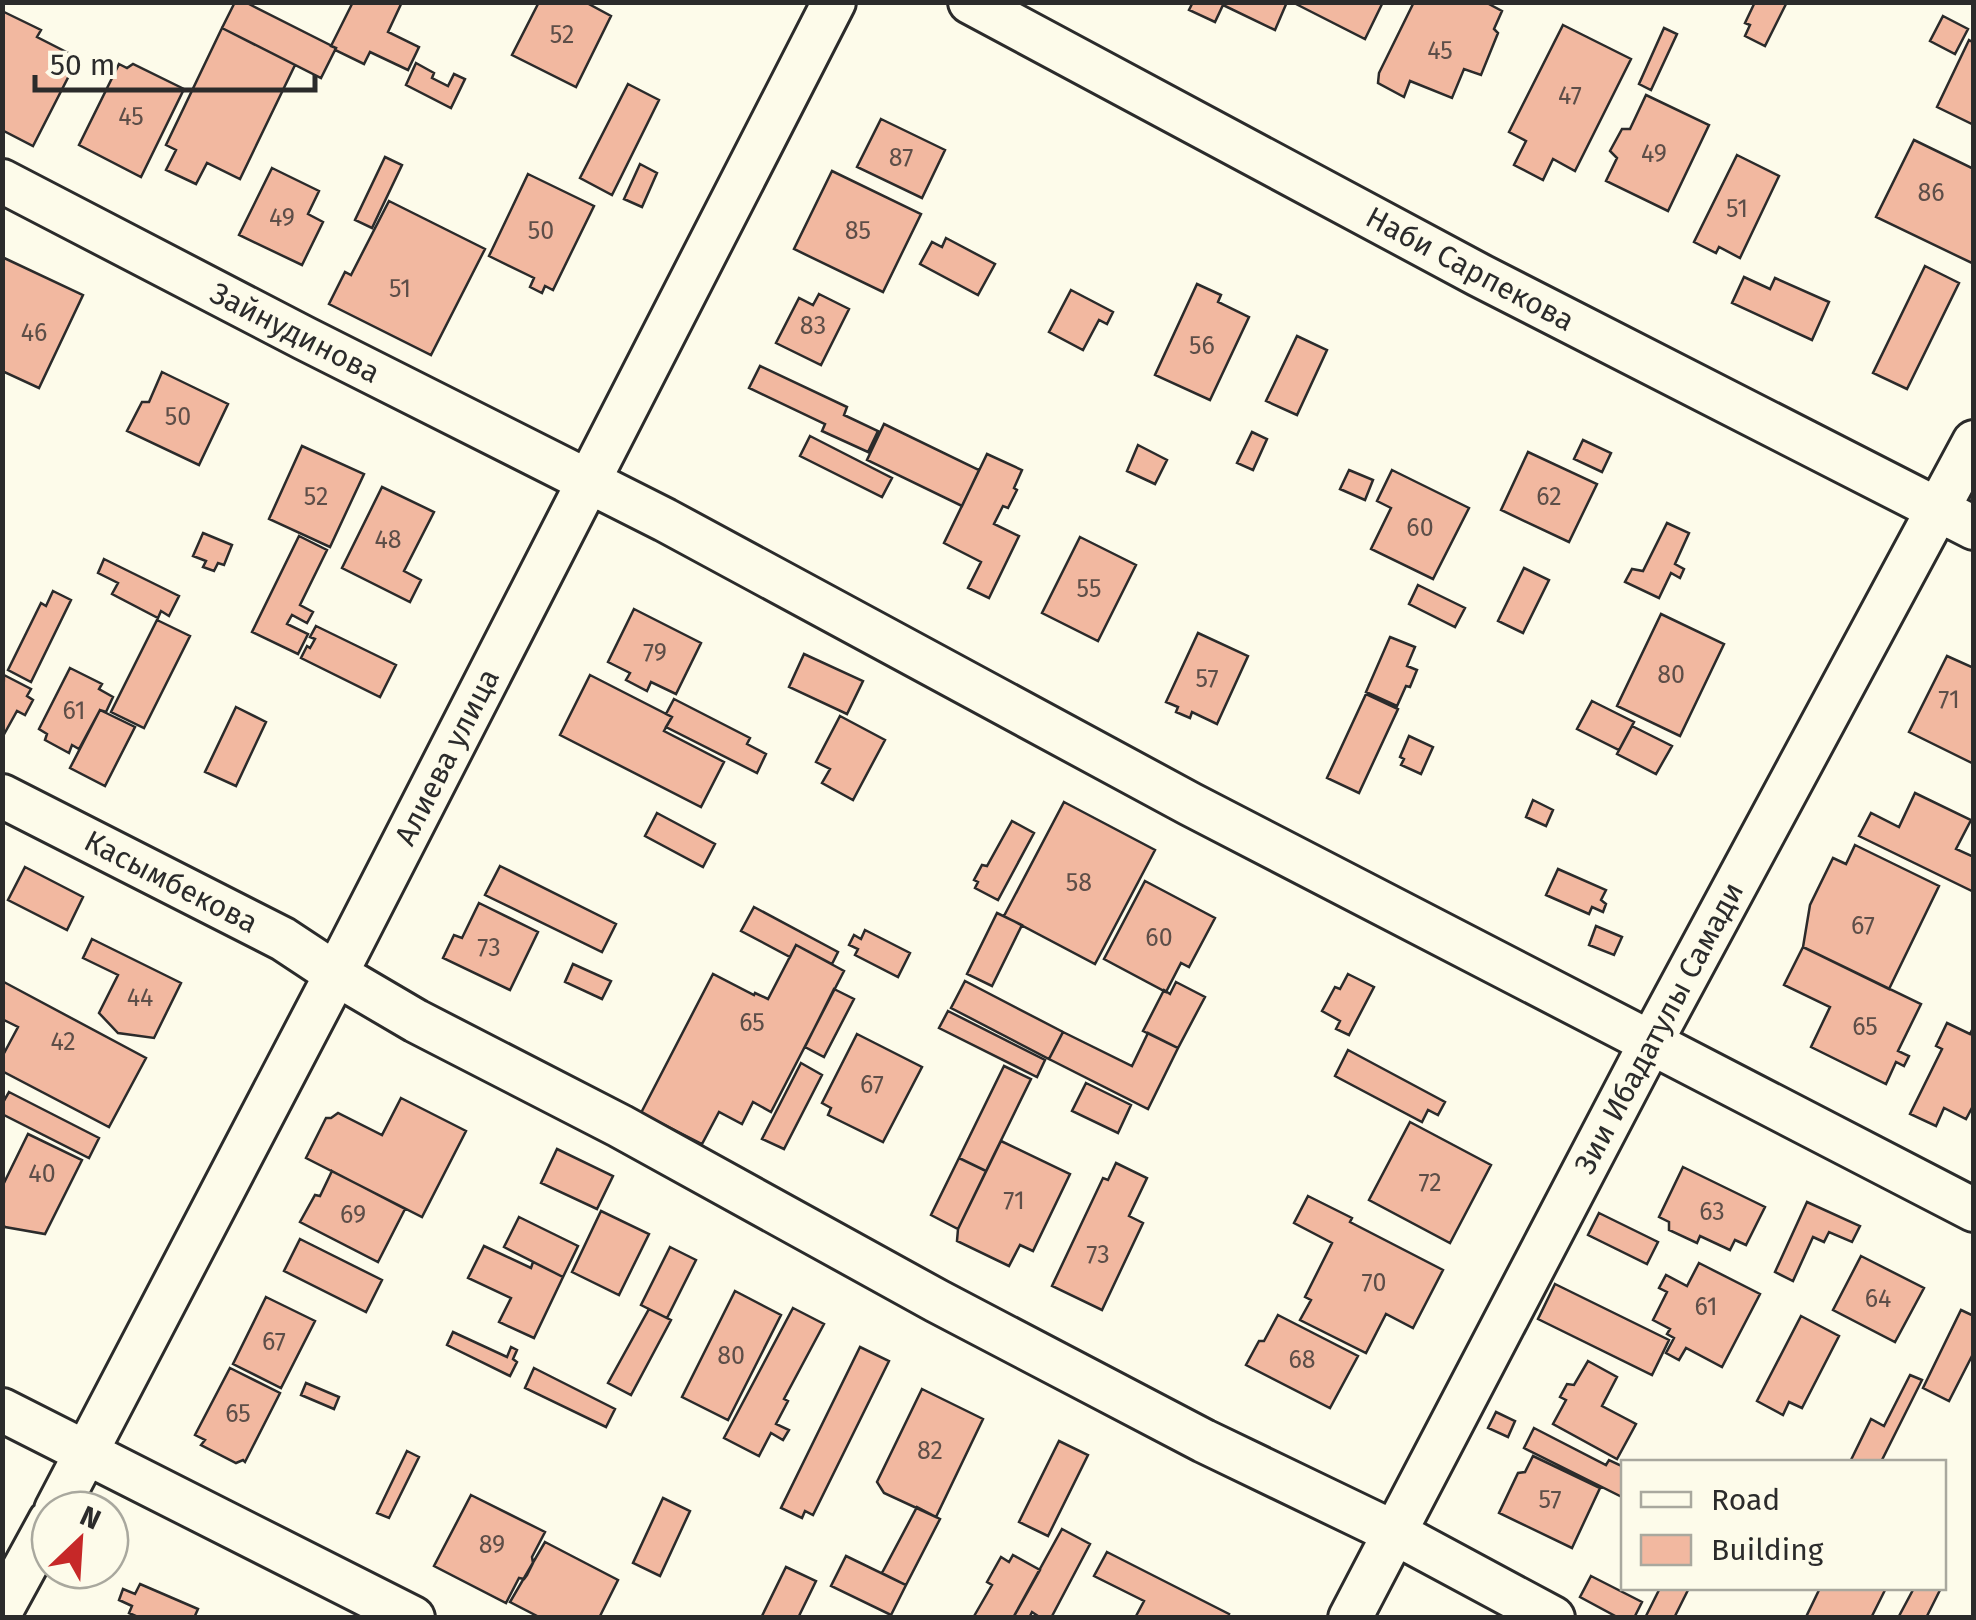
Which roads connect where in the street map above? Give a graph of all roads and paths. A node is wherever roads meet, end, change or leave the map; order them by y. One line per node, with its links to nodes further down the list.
1 (834, 2): 5 (street, Алиева улица)
2 (970, 2): 6 (street, Наби Сарпекова)
3 (2, 181): 5 (street, Зайнудинова)
4 (1974, 442): 6 (street, Зии Ибадатулы Самади)
5 (590, 481): 8 (street, Алиева улица); 9 (street, Зайнудинова)
6 (1956, 518): 9 (street, Зии Ибадатулы Самади)
7 (2, 796): 8 (street, Касымбекова)
8 (336, 974): 12 (street, Алиева улица); 14 (street, Касымбекова)
9 (1650, 1044): 10 (street, Зайнудинова); 14 (street, Зии Ибадатулы Самади)
10 (1974, 1210)
11 (2, 1410): 12 (street)
12 (88, 1452): 13 (street, Алиева улица); 17 (street)
13 (67, 1490)
14 (1395, 1533): 18 (street, Зии Ибадатулы Самади); 19 (street, Касымбекова)
15 (30, 1558): 16 (street)
16 (2, 1609)
17 (413, 1618)
18 (1350, 1618)
19 (1552, 1618)

